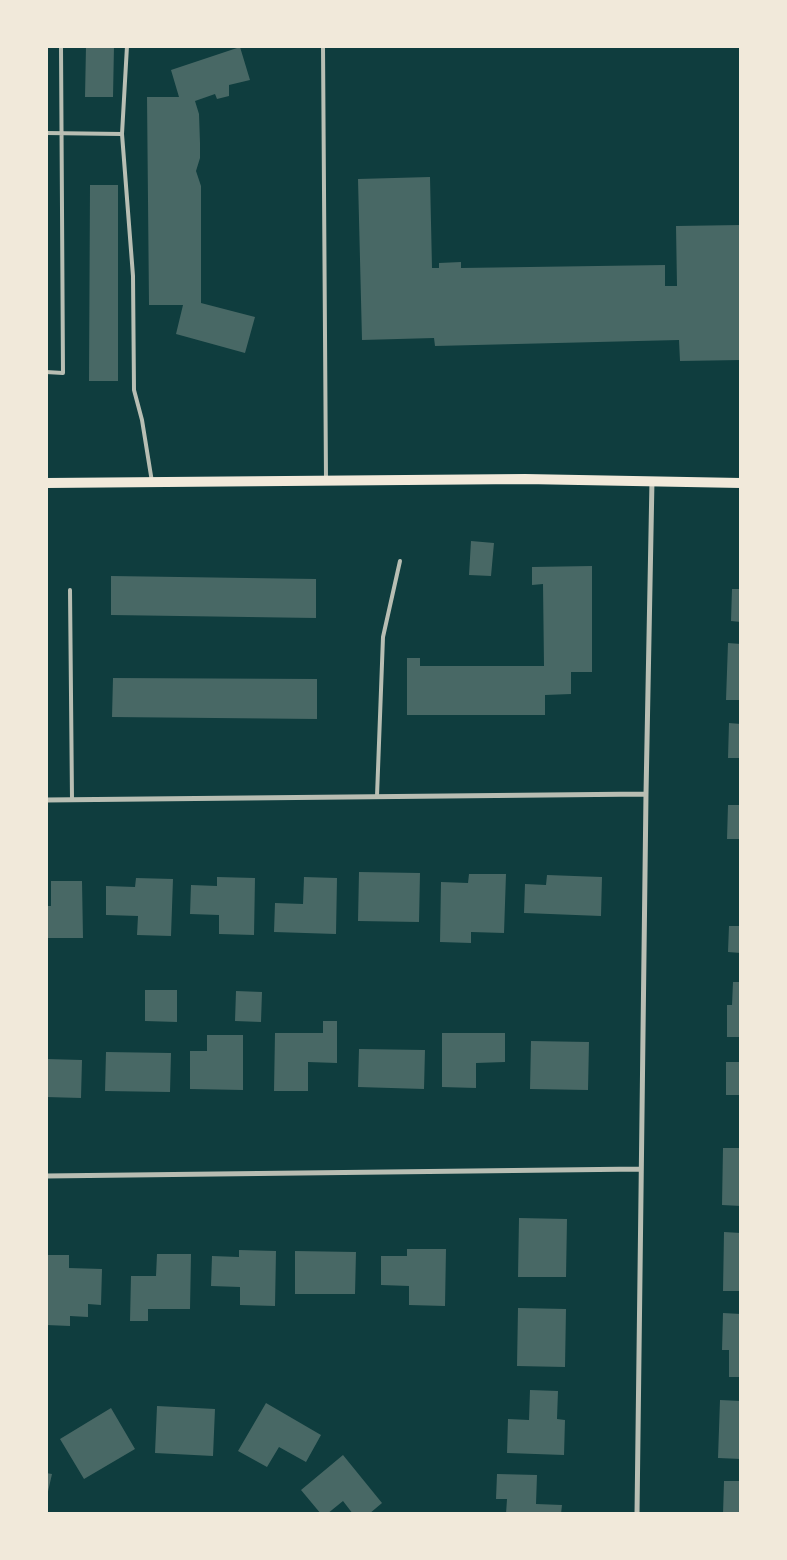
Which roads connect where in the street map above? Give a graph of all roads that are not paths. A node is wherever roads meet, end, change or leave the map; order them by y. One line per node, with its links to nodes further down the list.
1 (61, 46): 5 (lane)
2 (127, 46): 6 (lane)
3 (323, 46): 8 (lane)
4 (46, 133): 5 (lane)
5 (62, 133): 6 (lane); 7 (lane)
6 (122, 134): 10 (lane)
7 (46, 372)
8 (326, 480): 9 (main road); 10 (main road)
9 (652, 480): 12 (main road); 15 (street)
10 (152, 482): 11 (main road)
11 (46, 483)
12 (741, 483)
13 (400, 561): 16 (lane)
14 (70, 590): 18 (lane)
15 (646, 794): 16 (street); 19 (street)
16 (377, 796): 18 (street)
17 (46, 800): 18 (street)
18 (72, 800)
19 (641, 1169): 20 (street); 21 (street)
20 (46, 1176)
21 (637, 1514)

